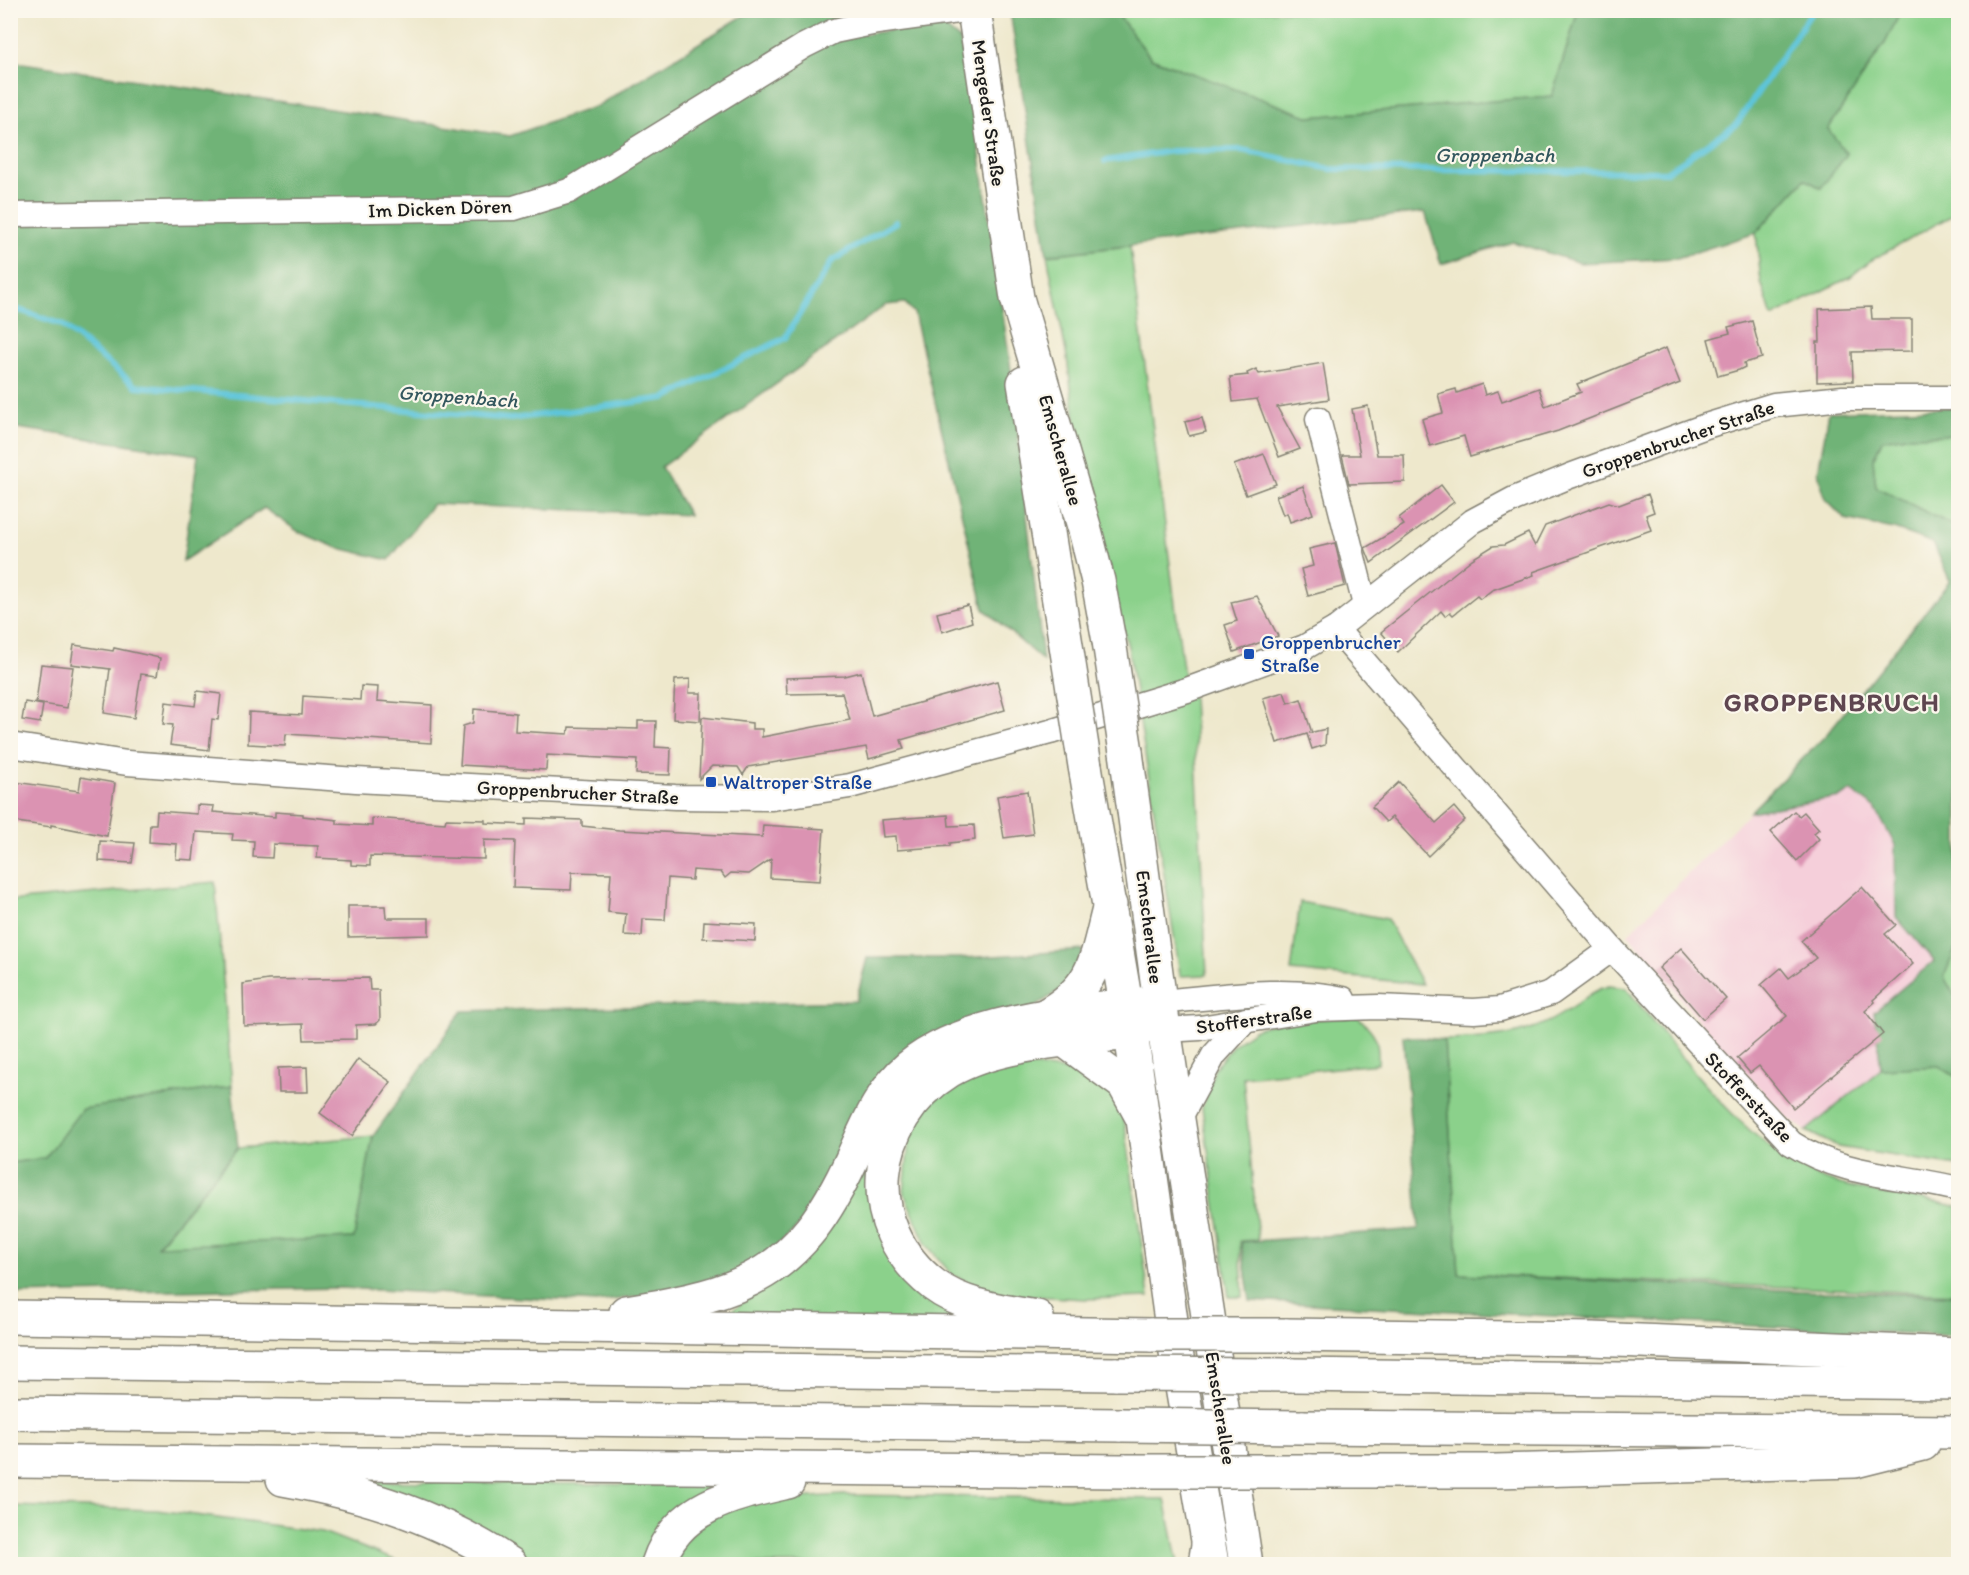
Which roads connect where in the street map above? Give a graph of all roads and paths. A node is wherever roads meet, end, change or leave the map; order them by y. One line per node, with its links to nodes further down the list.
1 (964, 10): 3 (street, Im Dicken Dören)
2 (974, 10): 4 (main road, Mengeder Straße)
3 (10, 215)
4 (1004, 216): 5 (main road, Emscherallee)
5 (1017, 298): 11 (main road, Emscherallee, bridge); 14 (main road, Emscherallee, bridge)
6 (1959, 398): 8 (street, Groppenbrucher Straße)
7 (1318, 418): 8 (street)
8 (1365, 605): 9 (street, Groppenbrucher Straße)
9 (1336, 629): 10 (street, Groppenbrucher Straße); 12 (street, Stofferstraße)
10 (10, 745)
11 (1110, 906): 15 (main road); 16 (main road, Emscherallee)
12 (1612, 949): 13 (street, Stofferstraße); 21 (street, Stofferstraße)
13 (1378, 1007): 14 (street, Stofferstraße); 17 (street, Stofferstraße)
14 (1162, 1016): 16 (main road); 17 (street, Stofferstraße); 20 (main road, Emscherallee)
15 (1039, 1018): 16 (main road); 23 (main road)
16 (1129, 1019): 18 (main road); 19 (main road, Emscherallee)
17 (1246, 1020): 20 (street)
18 (1064, 1040): 19 (main road); 24 (main road)
19 (1141, 1114): 33 (main road, Emscherallee)
20 (1178, 1120): 36 (main road, Emscherallee)
21 (1959, 1189)
22 (10, 1317): 23 (main road)
23 (533, 1327): 24 (main road)
24 (1112, 1331): 25 (main road, bridge)
25 (1959, 1354)
26 (10, 1362): 27 (main road, bridge)
27 (1959, 1383)
28 (10, 1413): 29 (main road, bridge)
29 (1959, 1434): 32 (main road, bridge)
30 (10, 1461): 31 (main road)
31 (190, 1463): 32 (main road); 34 (main road)
32 (845, 1468): 35 (main road)
33 (1208, 1558)
34 (510, 1564)
35 (658, 1564)
36 (1246, 1564)

